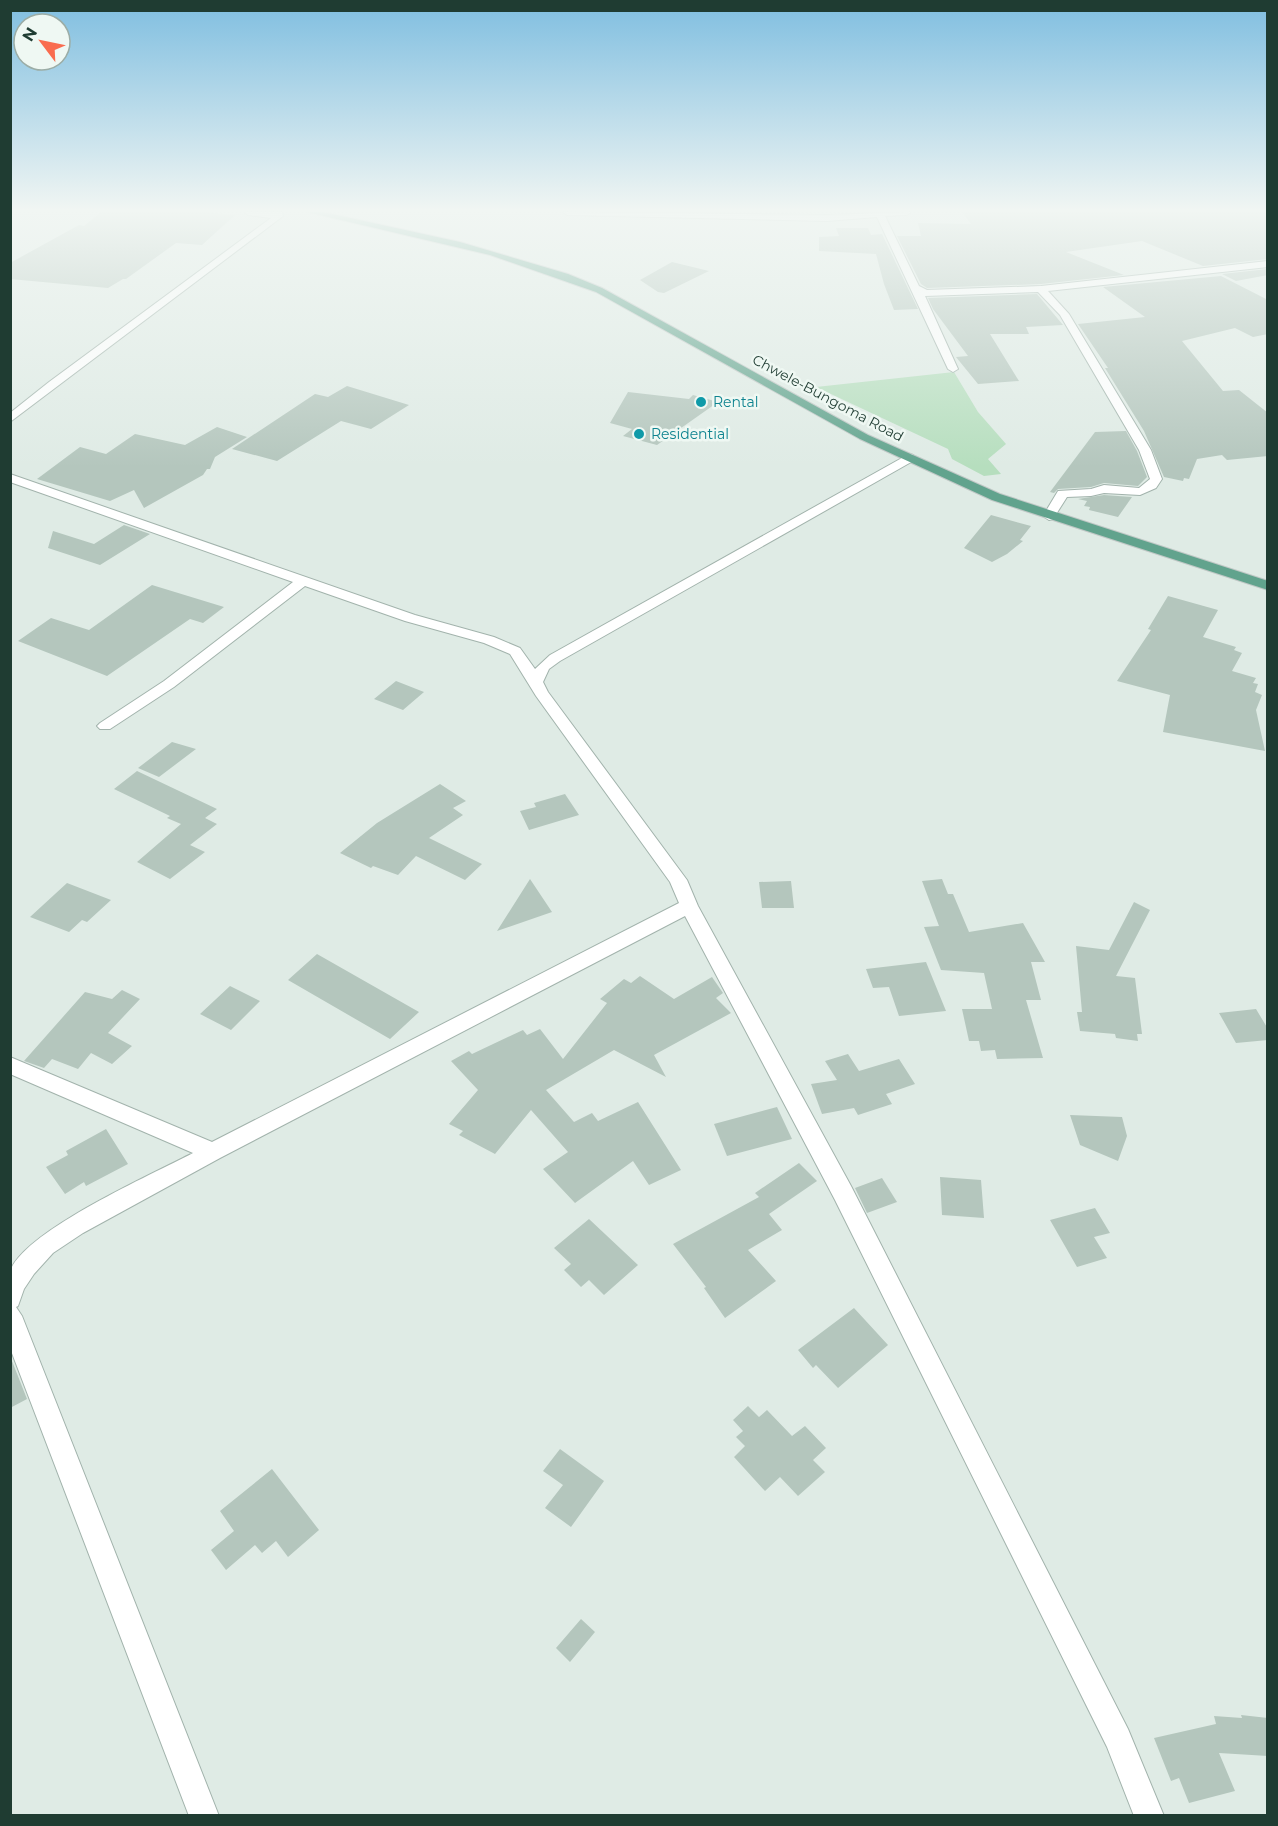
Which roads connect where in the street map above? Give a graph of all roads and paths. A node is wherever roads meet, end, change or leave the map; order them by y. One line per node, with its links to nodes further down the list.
1 (168, 297): 6 (street)
2 (612, 297): 7 (main road, Chwele-Bungoma Road)
3 (921, 297): 5 (street)
4 (1049, 297): 9 (street)
5 (953, 369)
6 (10, 419)
7 (909, 458): 9 (main road, Chwele-Bungoma Road); 12 (street)
8 (10, 478): 10 (street)
9 (1048, 516): 11 (main road, Chwele-Bungoma Road)
10 (301, 582): 12 (street); 13 (street)
11 (1268, 586)
12 (536, 682): 14 (street)
13 (105, 726)
14 (688, 906): 16 (street); 20 (street)
15 (10, 1065): 16 (street)
16 (213, 1152): 17 (street)
17 (10, 1299)
18 (10, 1316): 19 (street)
19 (204, 1815)
20 (1149, 1815)

